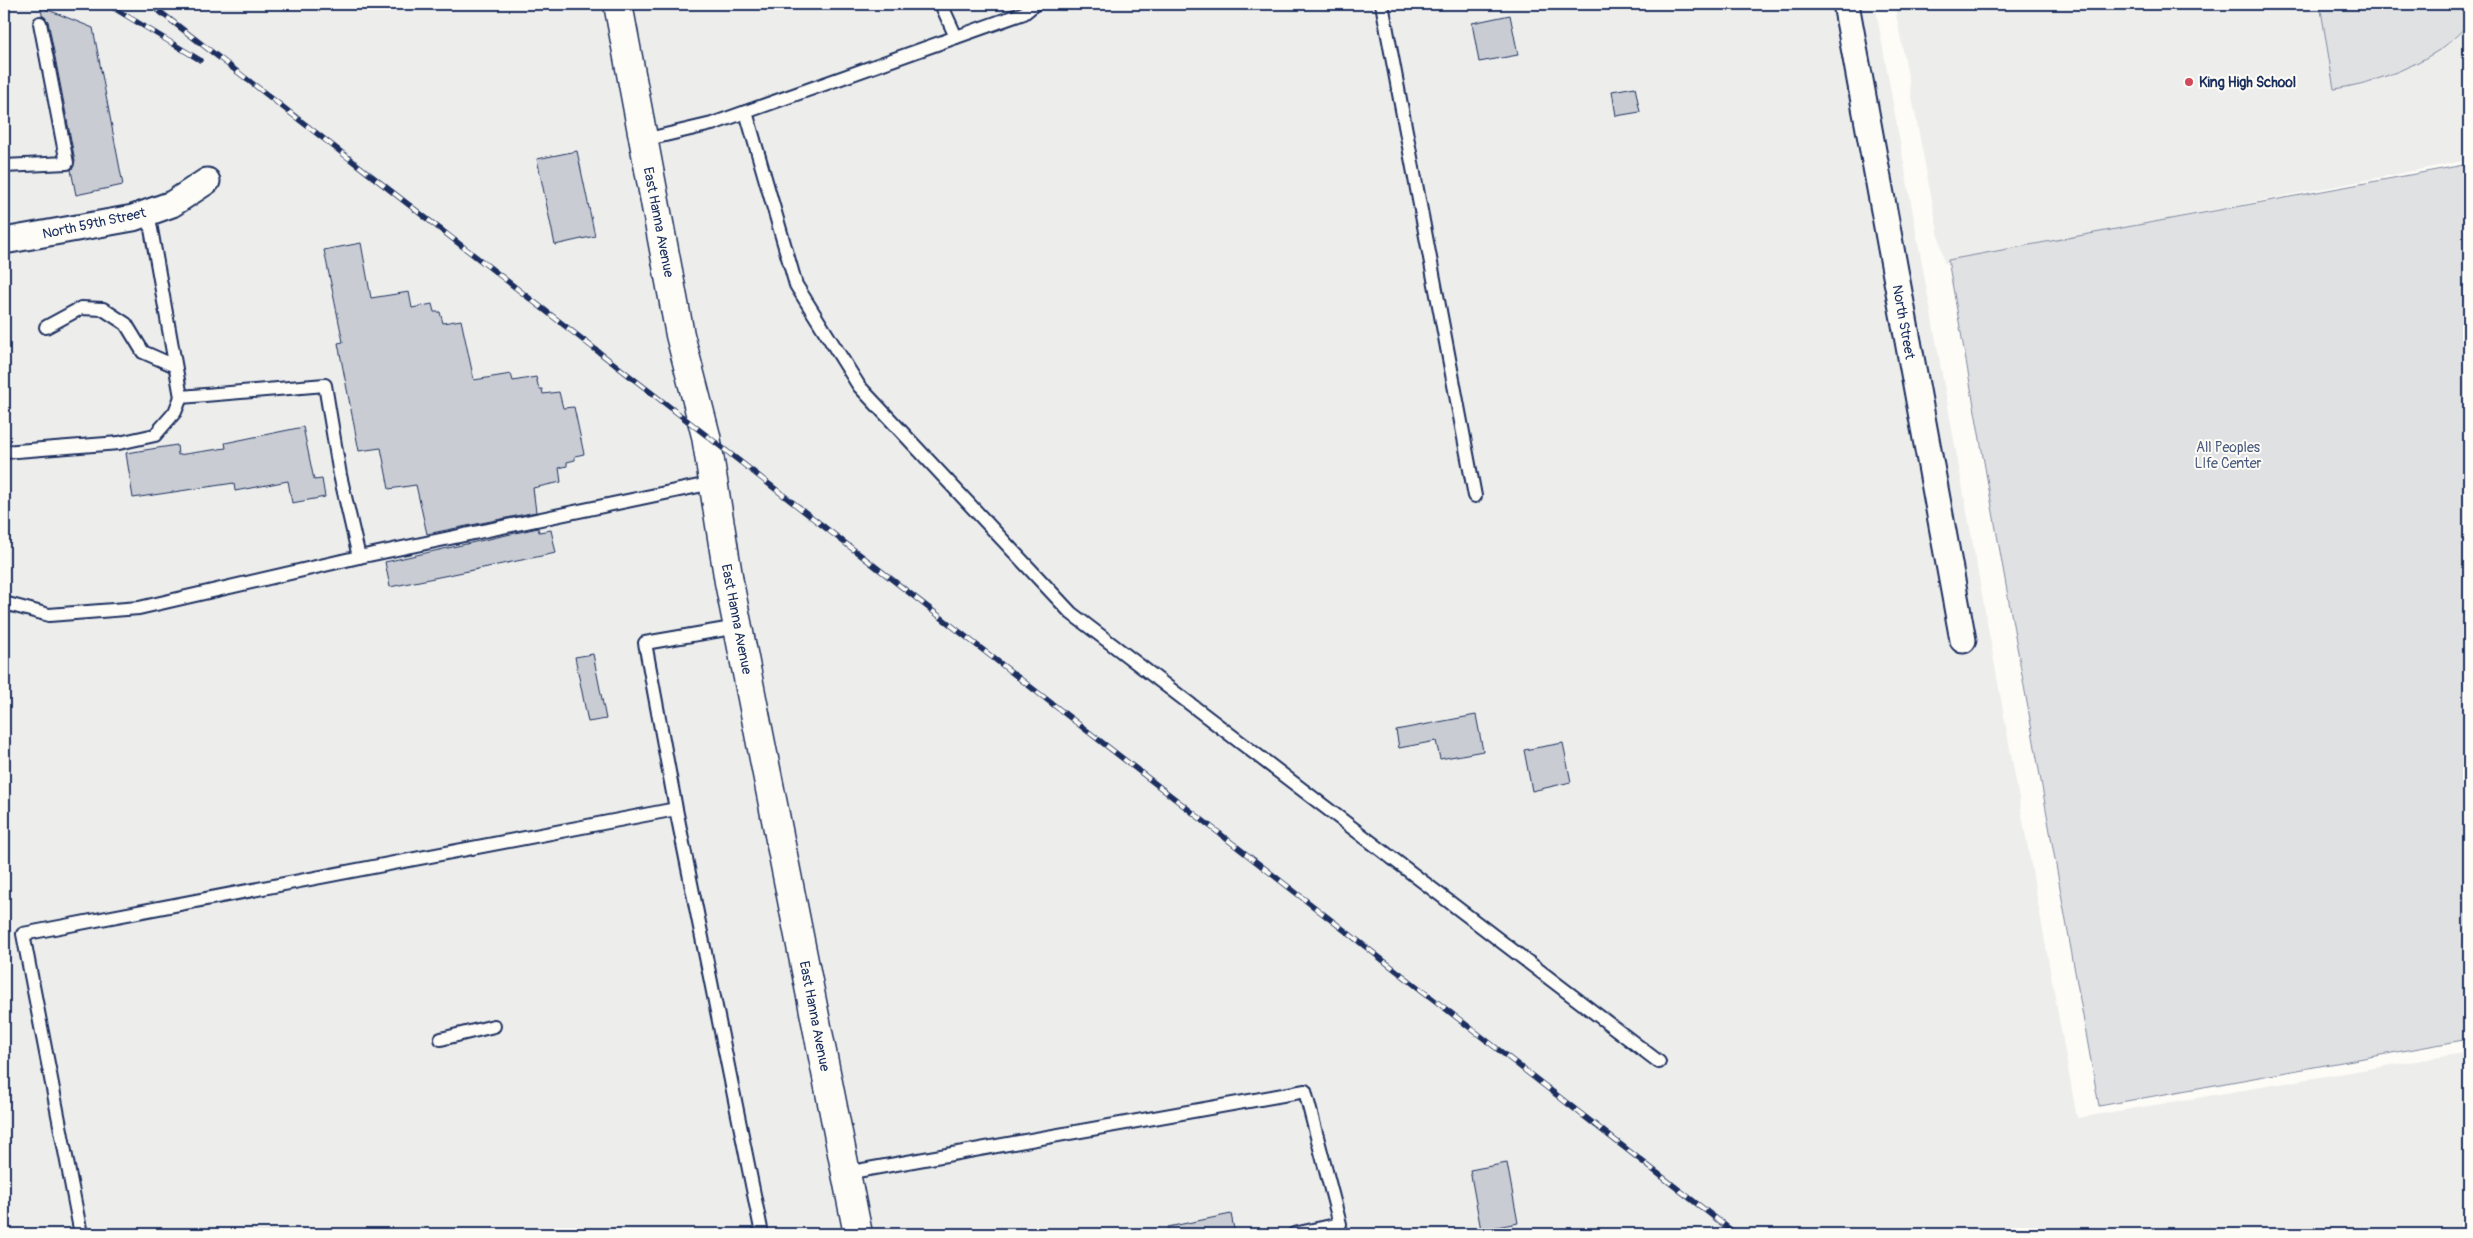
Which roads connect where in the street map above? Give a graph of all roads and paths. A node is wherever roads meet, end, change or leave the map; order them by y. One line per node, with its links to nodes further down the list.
1 (618, 4): 9 (street, East Hanna Avenue)
2 (941, 4): 7 (lane)
3 (1035, 4): 7 (lane)
4 (1382, 4): 19 (lane)
5 (1846, 4): 23 (street, North Street)
6 (40, 23): 10 (lane)
7 (956, 37): 8 (lane)
8 (746, 112): 9 (lane); 27 (lane)
9 (644, 140): 18 (street, East Hanna Avenue)
10 (4, 166)
11 (207, 181): 12 (street, North 59th Street)
12 (148, 212): 13 (street, North 59th Street); 15 (lane)
13 (4, 241)
14 (46, 327): 15 (lane)
15 (175, 366): 16 (lane)
16 (181, 397): 17 (lane); 20 (lane)
17 (4, 452)
18 (713, 483): 20 (lane); 22 (street, East Hanna Avenue)
19 (1475, 496)
20 (359, 557): 21 (lane)
21 (4, 603)
22 (738, 627): 24 (lane); 28 (street, East Hanna Avenue)
23 (1963, 640)
24 (676, 809): 29 (lane); 30 (lane)
25 (494, 1026): 26 (lane)
26 (440, 1038)
27 (1659, 1062)
28 (846, 1173): 31 (street, East Hanna Avenue); 32 (lane)
29 (80, 1234)
30 (762, 1234)
31 (858, 1234)
32 (1294, 1234)

